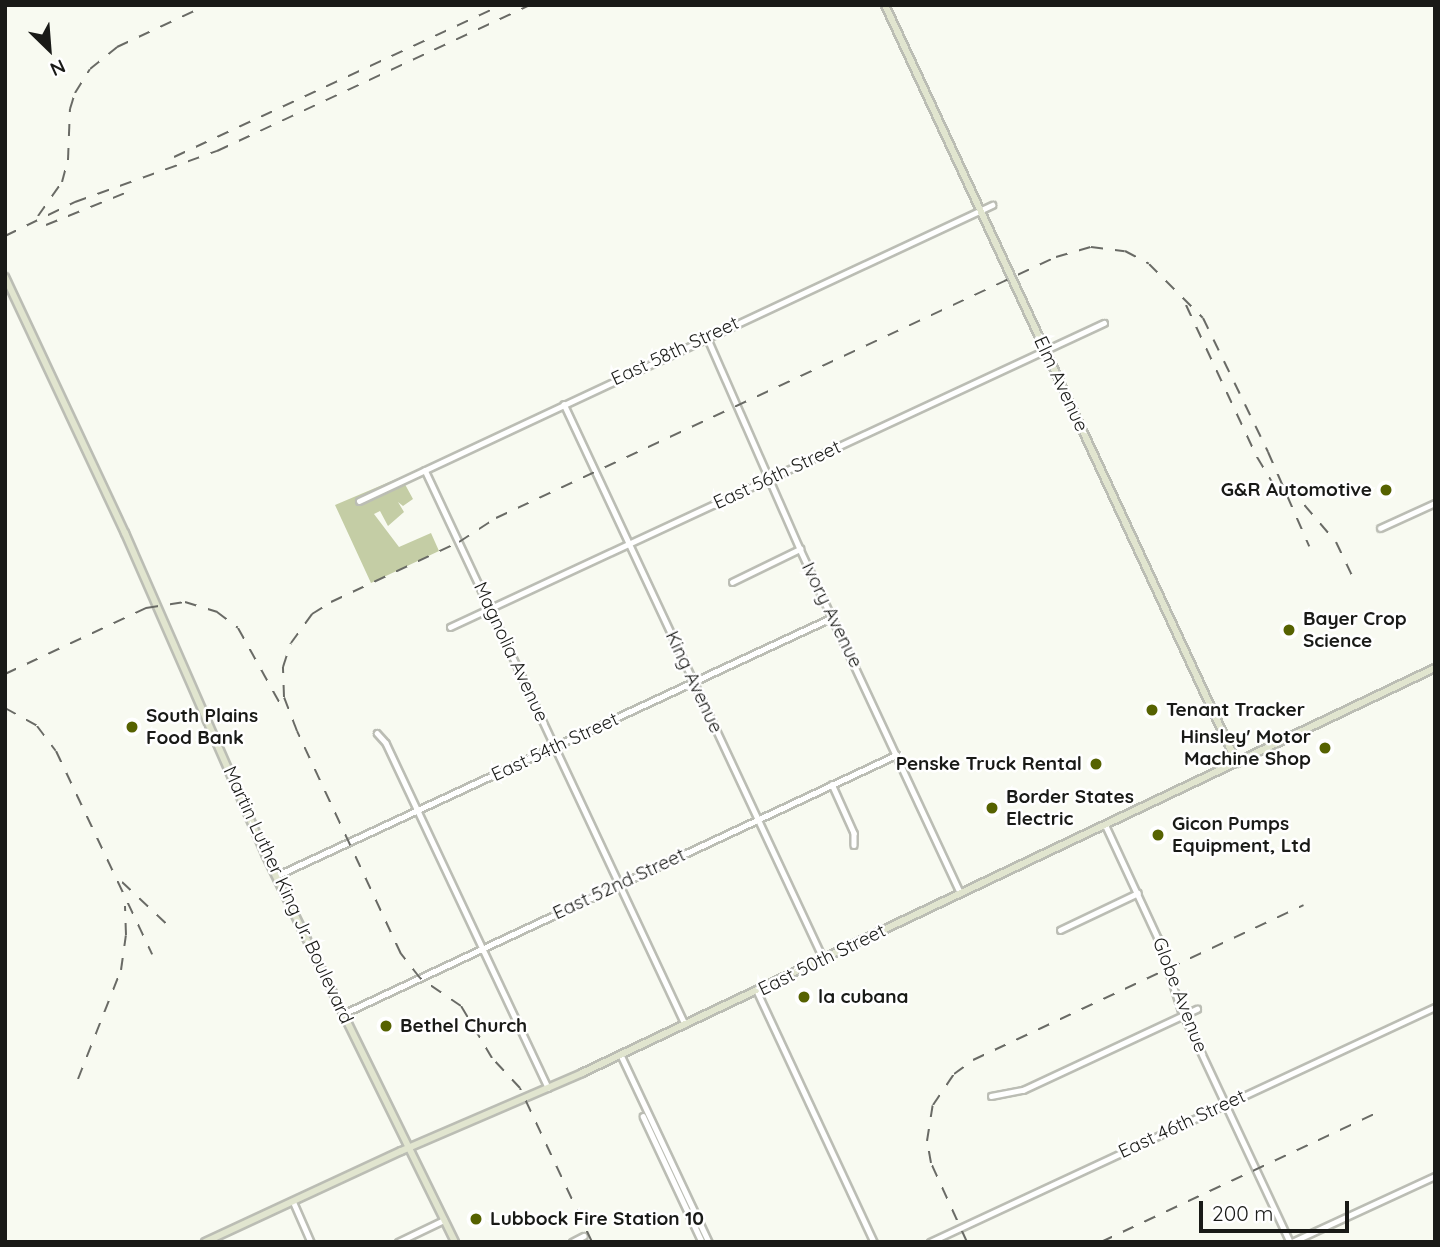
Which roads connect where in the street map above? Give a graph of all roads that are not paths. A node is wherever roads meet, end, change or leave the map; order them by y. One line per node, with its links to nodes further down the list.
1 (885, 5): 3 (main road, Elm Avenue)
2 (992, 205): 3 (street, East 58th Street)
3 (979, 210): 6 (street, East 58th Street); 7 (main road, Elm Avenue)
4 (5, 277): 31 (main road, Martin Luther King Jr. Boulevard)
5 (1104, 323): 7 (street, East 56th Street)
6 (707, 337): 8 (street, East 58th Street); 10 (street, Ivory Avenue)
7 (1045, 350): 10 (street, East 56th Street); 25 (main road, Elm Avenue)
8 (564, 404): 9 (street, East 58th Street); 14 (street, King Avenue)
9 (425, 470): 11 (street, East 58th Street); 17 (street, Magnolia Avenue)
10 (769, 478): 14 (street, East 56th Street); 15 (street, Ivory Avenue)
11 (359, 501)
12 (1435, 503): 13 (street)
13 (1380, 528)
14 (630, 543): 17 (street, East 56th Street); 21 (street, King Avenue)
15 (800, 549): 16 (street); 18 (street, Ivory Avenue)
16 (732, 582)
17 (490, 608): 19 (street, East 56th Street); 23 (street, Magnolia Avenue)
18 (833, 617): 21 (street, East 54th Street); 24 (street, Ivory Avenue)
19 (450, 627)
20 (1435, 668): 25 (main road, East 50th Street)
21 (694, 682): 23 (street, East 54th Street); 28 (street, King Avenue)
22 (377, 733): 27 (street)
23 (555, 747): 27 (street, East 54th Street); 32 (street, Magnolia Avenue)
24 (896, 755): 26 (street, East 52nd Street); 33 (street, Ivory Avenue)
25 (1237, 763): 29 (main road, East 50th Street)
26 (832, 784): 28 (street, East 52nd Street); 30 (street)
27 (418, 811): 31 (street, East 54th Street); 36 (street)
28 (757, 819): 32 (street, East 52nd Street); 37 (street, King Avenue)
29 (1105, 824): 33 (main road, East 50th Street); 34 (street, Globe Avenue)
30 (854, 845)
31 (276, 876): 41 (main road, Martin Luther King Jr. Boulevard)
32 (619, 884): 36 (street, East 52nd Street); 43 (street, Magnolia Avenue)
33 (960, 892): 37 (main road, East 50th Street)
34 (1138, 893): 35 (street); 42 (street, Globe Avenue)
35 (1060, 930)
36 (482, 949): 41 (street, East 52nd Street); 45 (street)
37 (824, 960): 38 (main road, East 50th Street)
38 (757, 991): 43 (main road, East 50th Street); 61 (street)
39 (1435, 1007): 47 (street, East 46th Street)
40 (1197, 1009): 42 (street)
41 (343, 1014): 49 (main road, Martin Luther King Jr. Boulevard)
42 (1184, 1015): 46 (street); 47 (street, Globe Avenue)
43 (685, 1025): 44 (main road, East 50th Street)
44 (621, 1055): 45 (main road, East 50th Street); 60 (street)
45 (548, 1089): 49 (main road, East 50th Street)
46 (991, 1096)
47 (1226, 1104): 62 (street, East 46th Street); 63 (street, Globe Avenue)
48 (643, 1116): 59 (street)
49 (411, 1147): 51 (main road, East 50th Street); 52 (main road, Martin Luther King Jr. Boulevard)
50 (1435, 1176): 63 (street)
51 (292, 1201): 54 (main road, East 50th Street); 55 (street)
52 (445, 1220): 56 (street); 57 (main road, Martin Luther King Jr. Boulevard)
53 (584, 1236): 58 (street)
54 (205, 1242)
55 (311, 1242)
56 (398, 1242)
57 (455, 1242)
58 (572, 1242)
59 (702, 1242)
60 (709, 1242)
61 (874, 1242)
62 (930, 1242)
63 (1291, 1242)

